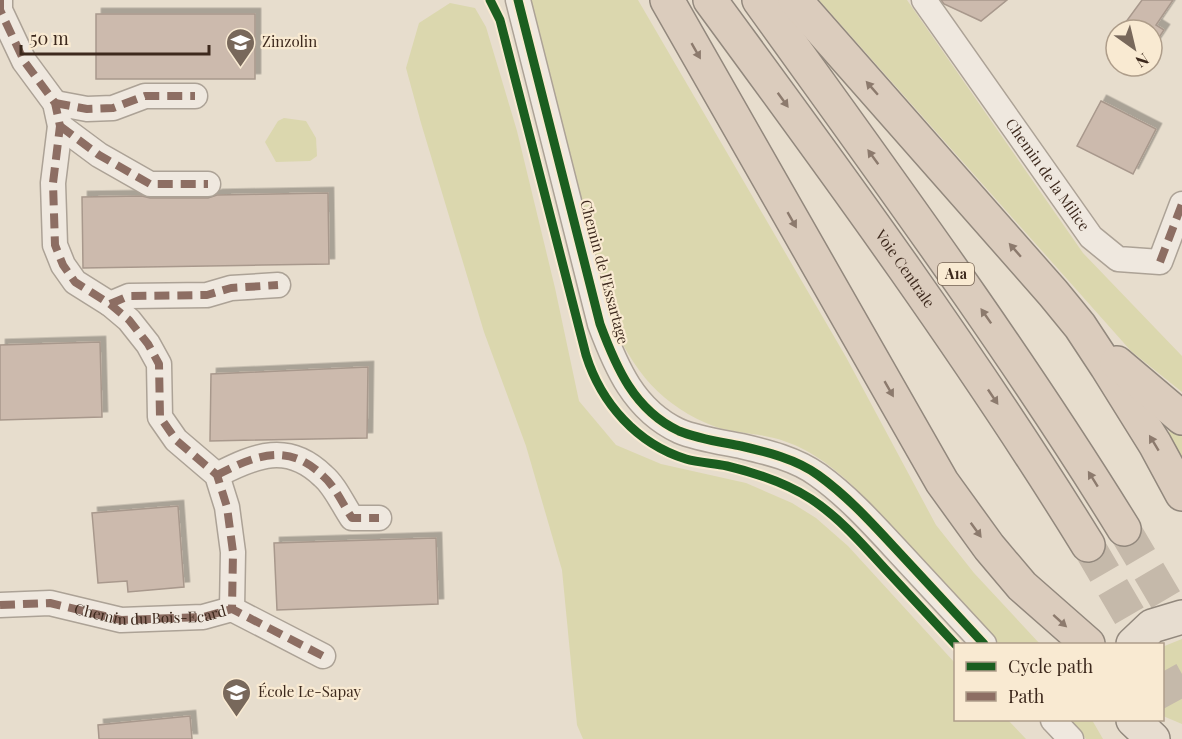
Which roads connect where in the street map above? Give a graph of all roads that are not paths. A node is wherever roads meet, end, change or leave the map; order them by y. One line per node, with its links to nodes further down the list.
1 (0, 0): 9 (street)
2 (667, 0): 25 (highway, one-way to 25)
3 (710, 0): 20 (highway, Voie Centrale / A1a, one-way to 20)
4 (759, 0): 19 (highway, A1a, one-way to 4)
5 (795, 0): 14 (highway, one-way to 5)
6 (924, 0): 11 (street, Chemin de la Milice)
7 (518, 1): 24 (street, Chemin de l'Essartage)
8 (195, 96): 9 (street)
9 (58, 114): 10 (street); 13 (street)
10 (208, 184)
11 (1182, 204)
12 (278, 285): 13 (street)
13 (110, 304): 16 (street)
14 (1080, 326): 15 (highway); 17 (highway, one-way to 14)
15 (1182, 418)
16 (218, 475): 18 (street); 22 (street)
17 (1182, 494)
18 (379, 518)
19 (1124, 529)
20 (1088, 546)
21 (0, 605): 22 (street, Chemin du Bois-Ecard)
22 (232, 609): 27 (street, Chemin du Bois-Ecard)
23 (1182, 617): 26 (main road)
24 (982, 643)
25 (1086, 643)
26 (1135, 643)
27 (323, 656)
28 (1054, 721): 30 (street)
29 (1134, 721): 31 (main road)
30 (1071, 739)
31 (1154, 739)

